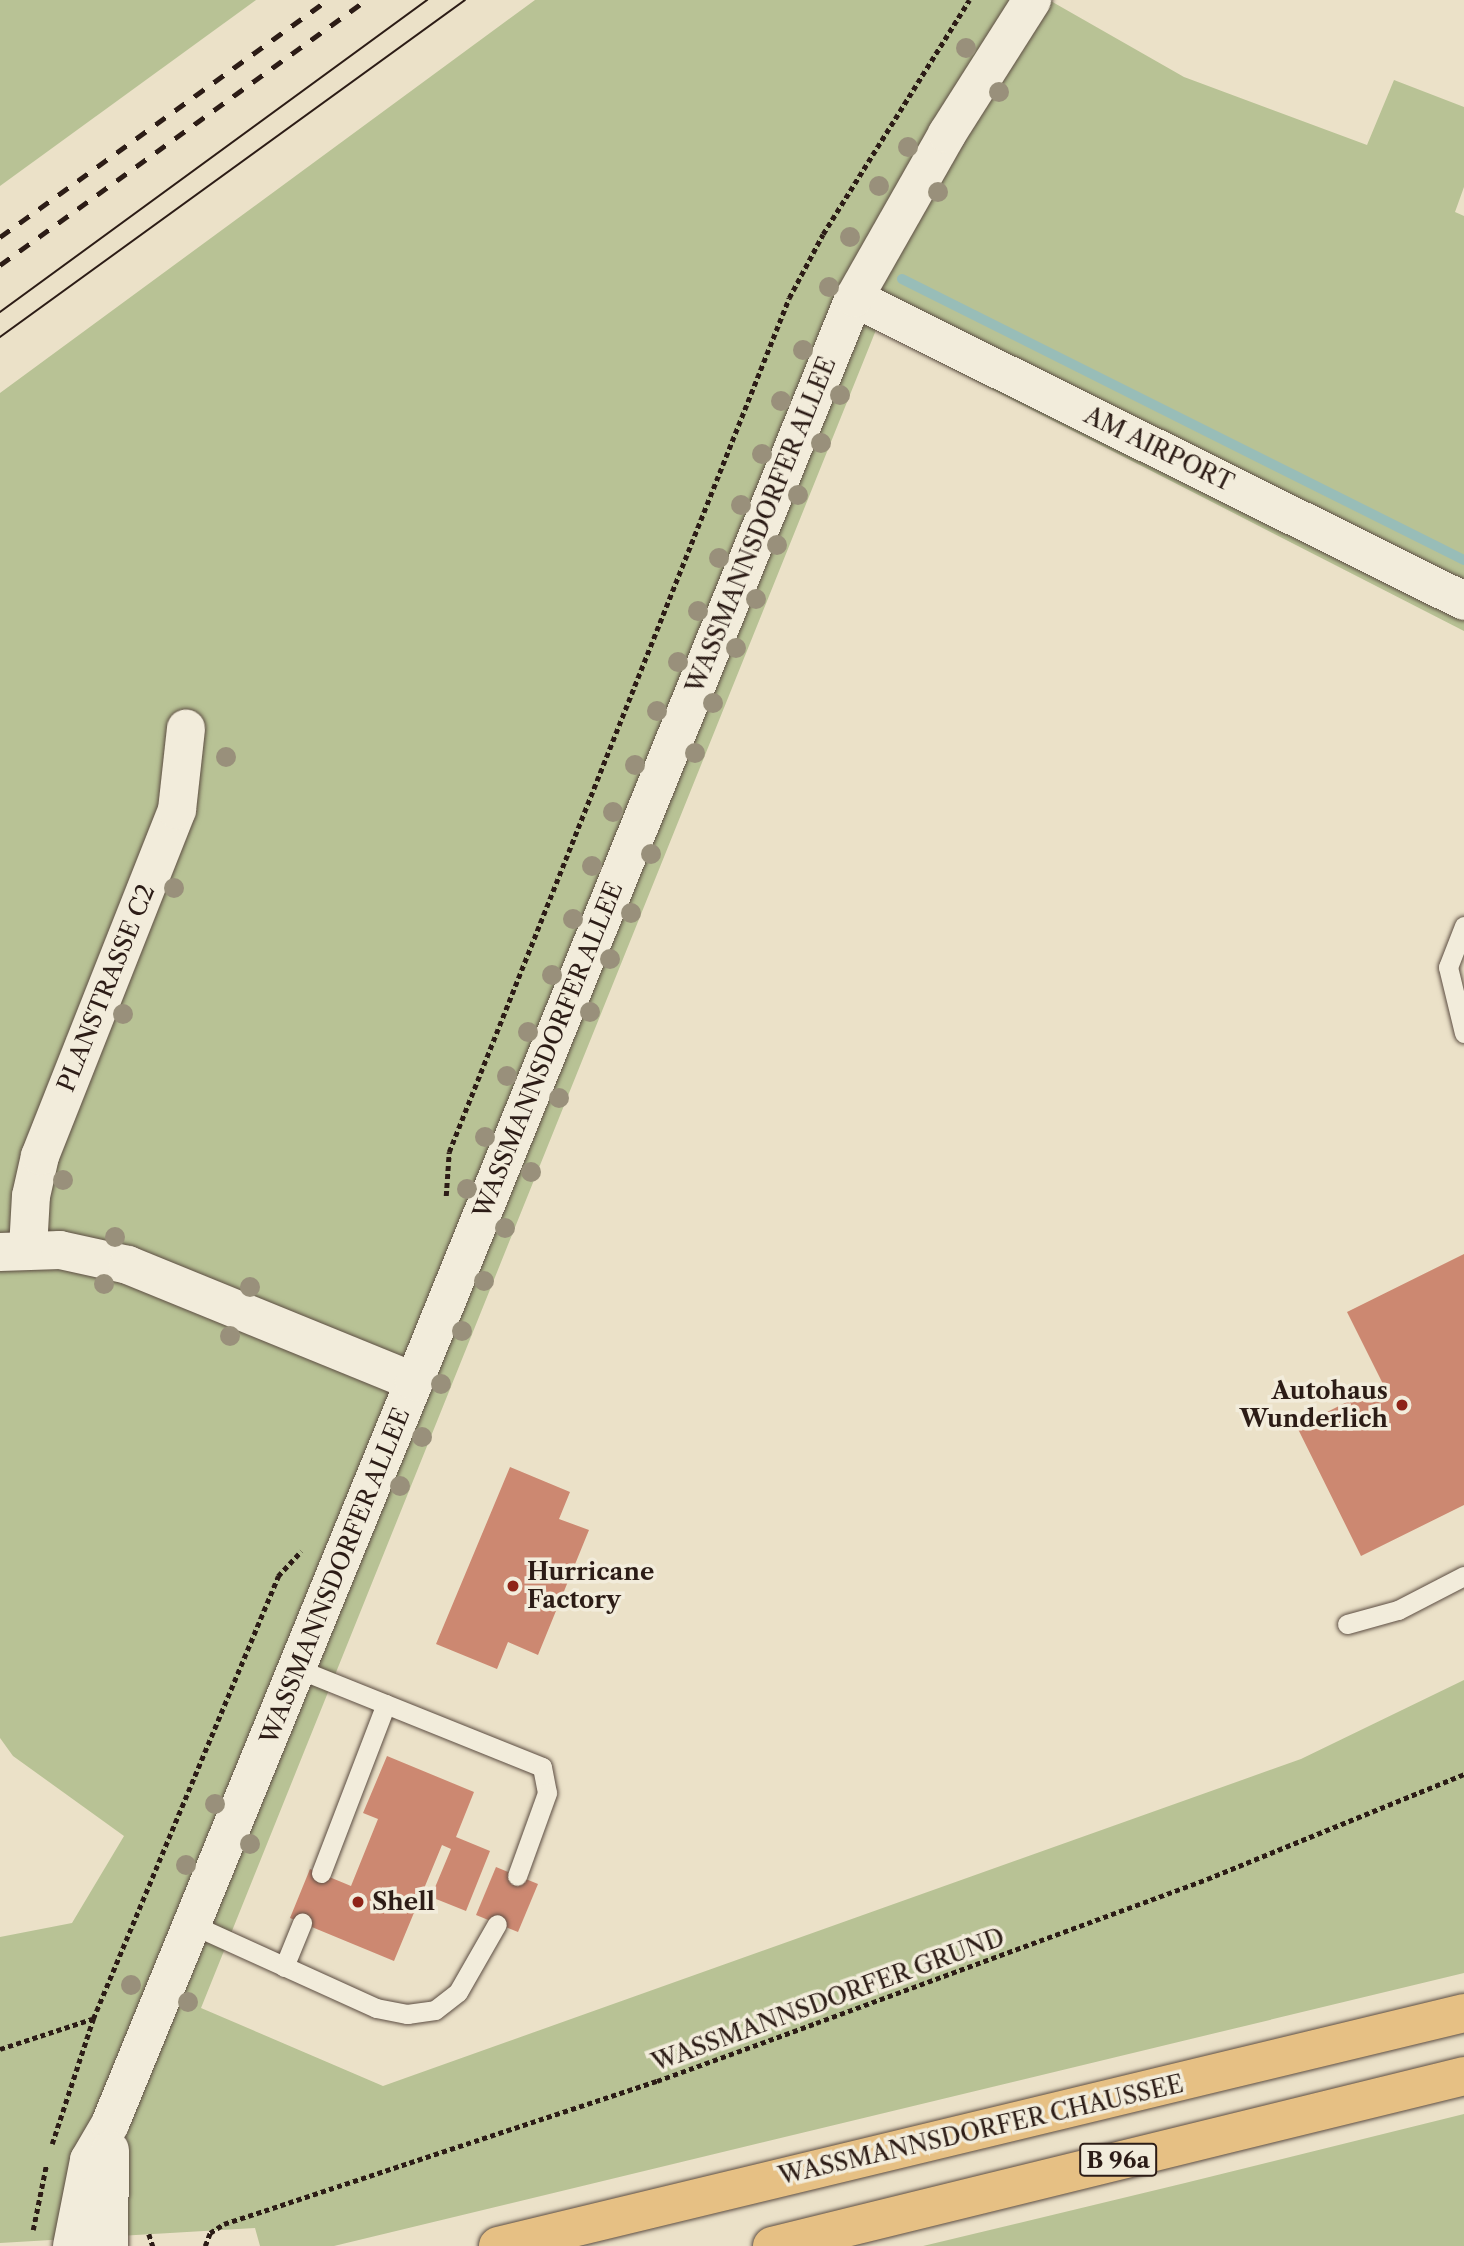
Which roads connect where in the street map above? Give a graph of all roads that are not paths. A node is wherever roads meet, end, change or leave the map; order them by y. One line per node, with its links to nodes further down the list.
1 (1032, 0): 2 (street, WASSMANNSDORFER ALLEE)
2 (854, 298): 3 (street, AM AIRPORT); 8 (street, WASSMANNSDORFER ALLEE)
3 (1464, 601)
4 (186, 728): 7 (street, PLANSTRASSE C2)
5 (1464, 926): 6 (lane)
6 (1464, 1033)
7 (14, 1250): 8 (street)
8 (414, 1382): 11 (street, WASSMANNSDORFER ALLEE)
9 (1464, 1576): 10 (lane)
10 (1347, 1624)
11 (296, 1668): 12 (lane); 16 (street, WASSMANNSDORFER ALLEE)
12 (386, 1704): 13 (lane); 14 (lane)
13 (321, 1873)
14 (517, 1876)
15 (302, 1923): 18 (lane)
16 (191, 1924): 18 (lane); 21 (street, WASSMANNSDORFER ALLEE)
17 (497, 1924): 18 (lane)
18 (284, 1967)
19 (1464, 2013): 24 (main road, WASSMANNSDORFER CHAUSSEE / B 96a)
20 (1464, 2076): 25 (main road, B 96a)
21 (110, 2124): 22 (street, WASSMANNSDORFER ALLEE); 23 (street, WASSMANNSDORFER ALLEE)
22 (72, 2246)
23 (108, 2246)
24 (498, 2246)
25 (772, 2246)

